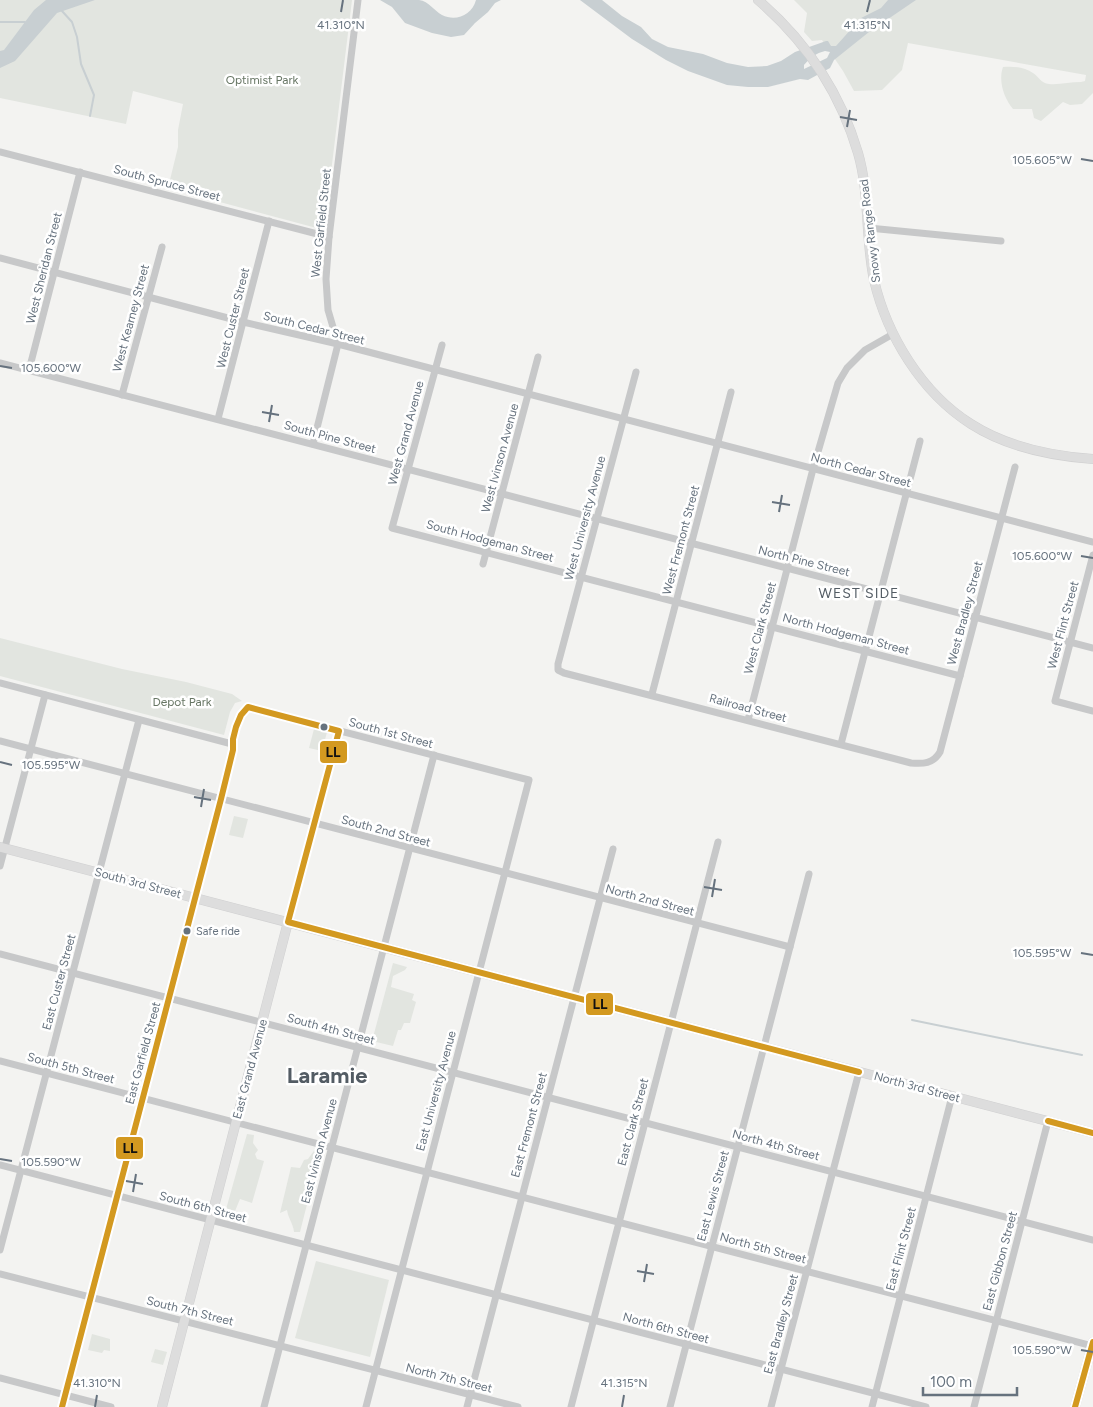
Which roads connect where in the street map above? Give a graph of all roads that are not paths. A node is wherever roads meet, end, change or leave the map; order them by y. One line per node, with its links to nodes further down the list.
1 (358, 0): 7 (street, West Garfield Street)
2 (758, 0): 6 (main road, Snowy Range Road)
3 (0, 152): 4 (street, South Spruce Street)
4 (80, 172): 5 (street, South Spruce Street); 11 (street, West Sheridan Street)
5 (269, 221): 7 (street, South Spruce Street); 13 (street, West Custer Street)
6 (869, 228): 8 (street); 14 (main road, Snowy Range Road)
7 (329, 237): 15 (street, West Garfield Street)
8 (1001, 240)
9 (162, 246): 12 (street, West Kearney Street)
10 (0, 258): 11 (street, South Cedar Street)
11 (55, 272): 12 (street, South Cedar Street); 19 (street, West Sheridan Street)
12 (148, 296): 13 (street, South Cedar Street); 24 (street, West Kearney Street)
13 (243, 322): 15 (street, South Cedar Street); 26 (street, West Custer Street)
14 (893, 334): 30 (main road, Snowy Range Road); 32 (street, West Clark Street)
15 (338, 344): 20 (street, South Cedar Street); 28 (street, West Garfield Street)
16 (442, 345): 20 (street, West Grand Avenue)
17 (538, 357): 23 (street, West Ivinson Avenue)
18 (0, 363): 19 (street, South Pine Street)
19 (29, 370): 24 (street, South Pine Street)
20 (434, 370): 23 (street, South Cedar Street); 33 (street, West Grand Avenue)
21 (636, 372): 25 (street, West University Avenue)
22 (731, 392): 29 (street, West Fremont Street)
23 (528, 394): 25 (street, South Cedar Street); 34 (street, West Ivinson Avenue)
24 (122, 395): 26 (street, South Pine Street)
25 (623, 419): 29 (street, North Cedar Street); 36 (street, West University Avenue)
26 (218, 420): 28 (street, South Pine Street)
27 (920, 441): 35 (street)
28 (313, 444): 33 (street, South Pine Street)
29 (718, 444): 32 (street, North Cedar Street); 40 (street, West Fremont Street)
30 (1093, 459)
31 (1015, 467): 37 (street, West Bradley Street)
32 (813, 469): 35 (street, North Cedar Street); 44 (street, West Clark Street)
33 (408, 470): 34 (street, South Pine Street); 38 (street, West Grand Avenue)
34 (502, 493): 36 (street, South Pine Street); 41 (street, West Ivinson Avenue)
35 (907, 494): 37 (street, North Cedar Street); 46 (street)
36 (597, 518): 40 (street, North Pine Street); 45 (street, West University Avenue)
37 (1002, 518): 39 (street, North Cedar Street); 48 (street, West Bradley Street)
38 (392, 528): 41 (street, South Hodgeman Street)
39 (1093, 542)
40 (691, 544): 44 (street, North Pine Street); 47 (street, West Fremont Street)
41 (487, 552): 43 (street, West Ivinson Avenue); 45 (street, South Hodgeman Street)
42 (1093, 555): 50 (street, West Flint Street)
43 (483, 564)
44 (787, 569): 46 (street, North Pine Street); 49 (street, West Clark Street)
45 (581, 577): 47 (street, North Hodgeman Street); 53 (street, West University Avenue)
46 (881, 593): 48 (street, North Pine Street); 52 (street)
47 (676, 601): 49 (street, North Hodgeman Street); 56 (street, West Fremont Street)
48 (975, 618): 50 (street, North Pine Street); 54 (street, West Bradley Street)
49 (772, 626): 52 (street, North Hodgeman Street); 61 (street, West Clark Street)
50 (1070, 642): 51 (street, North Pine Street); 59 (street, West Flint Street)
51 (1093, 648)
52 (865, 651): 54 (street, North Hodgeman Street); 65 (street)
53 (558, 670): 56 (street, Railroad Street)
54 (960, 676): 68 (street, West Bradley Street)
55 (0, 683): 57 (street)
56 (652, 694): 61 (street, Railroad Street)
57 (45, 695): 60 (street); 66 (street)
58 (248, 707): 62 (street, South 1st Street); 64 (street, East Garfield Street)
59 (1093, 711)
60 (139, 720): 64 (street); 69 (street, East Custer Street)
61 (748, 720): 65 (street, Railroad Street)
62 (339, 731): 67 (street, South 1st Street); 72 (street, East Grand Avenue)
63 (0, 741): 66 (street, South 2nd Street)
64 (232, 744): 71 (street, East Garfield Street)
65 (841, 744): 68 (street, Railroad Street)
66 (31, 749): 69 (street, South 2nd Street); 74 (street)
67 (434, 755): 70 (street, South 1st Street); 75 (street, East Ivinson Avenue)
68 (932, 761)
69 (125, 774): 71 (street, South 2nd Street); 78 (street, East Custer Street)
70 (529, 780): 79 (street, East University Avenue)
71 (221, 799): 72 (street, South 2nd Street); 81 (street, East Garfield Street)
72 (314, 824): 75 (street, South 2nd Street); 83 (street, East Grand Avenue)
73 (718, 842): 84 (street, East Clark Street)
74 (2, 848): 77 (street); 78 (main road, South 3rd Street)
75 (410, 848): 79 (street, South 2nd Street); 85 (street, East Ivinson Avenue)
76 (613, 849): 82 (street, East Fremont Street)
77 (0, 866)
78 (99, 873): 81 (main road, South 3rd Street); 89 (street, East Custer Street)
79 (505, 873): 82 (street, North 2nd Street); 88 (street, East University Avenue)
80 (809, 874): 86 (street, East Lewis Street)
81 (195, 898): 83 (main road, South 3rd Street); 91 (street, East Garfield Street)
82 (600, 898): 84 (street, North 2nd Street); 90 (street, East Fremont Street)
83 (288, 922): 85 (main road, South 3rd Street); 92 (main road, East Grand Avenue)
84 (696, 924): 86 (street, North 2nd Street); 93 (street, East Clark Street)
85 (384, 947): 88 (main road, South 3rd Street); 94 (street, East Ivinson Avenue)
86 (790, 947): 95 (street, East Lewis Street)
87 (0, 954): 89 (street, South 4th Street)
88 (479, 972): 90 (main road, North 3rd Street); 97 (street, East University Avenue)
89 (73, 973): 91 (street, South 4th Street); 99 (street, East Custer Street)
90 (574, 997): 93 (main road, North 3rd Street); 101 (street, East Fremont Street)
91 (169, 998): 92 (street, South 4th Street); 102 (street, East Garfield Street)
92 (262, 1022): 94 (street, South 4th Street); 104 (main road, East Grand Avenue)
93 (670, 1023): 95 (main road, North 3rd Street); 105 (street, East Clark Street)
94 (358, 1047): 97 (street, South 4th Street); 107 (street, East Ivinson Avenue)
95 (764, 1047): 98 (main road, North 3rd Street); 108 (street, East Lewis Street)
96 (0, 1061): 99 (street, South 5th Street)
97 (453, 1072): 101 (street, North 4th Street); 111 (street, East University Avenue)
98 (859, 1072): 100 (main road, North 3rd Street); 112 (street, East Bradley Street)
99 (46, 1073): 102 (street, South 5th Street); 110 (street, East Custer Street)
100 (952, 1096): 103 (main road, North 3rd Street); 114 (street, East Flint Street)
101 (548, 1097): 105 (street, North 4th Street); 115 (street, East Fremont Street)
102 (143, 1098): 104 (street, South 5th Street); 113 (street, East Garfield Street)
103 (1048, 1121): 106 (main road, North 3rd Street); 117 (street, East Gibbon Street)
104 (236, 1122): 107 (street, South 5th Street); 116 (main road, East Grand Avenue)
105 (645, 1122): 108 (street, North 4th Street); 118 (street, East Clark Street)
106 (1093, 1133)
107 (332, 1147): 111 (street, South 5th Street); 120 (street, East Ivinson Avenue)
108 (738, 1147): 112 (street, North 4th Street); 121 (street, East Lewis Street)
109 (0, 1166): 110 (street, South 6th Street)
110 (21, 1171): 113 (street, South 6th Street); 122 (street, East Custer Street)
111 (427, 1172): 115 (street, North 5th Street); 123 (street, East University Avenue)
112 (832, 1172): 114 (street, North 4th Street); 124 (street, East Bradley Street)
113 (117, 1196): 116 (street, South 6th Street); 128 (street, East Garfield Street)
114 (926, 1196): 117 (street, North 4th Street); 127 (street, East Flint Street)
115 (522, 1197): 118 (street, North 5th Street); 126 (street, East Fremont Street)
116 (210, 1220): 120 (street, South 6th Street); 131 (main road, East Grand Avenue)
117 (1022, 1221): 119 (street, North 4th Street); 130 (street, East Gibbon Street)
118 (619, 1222): 121 (street, North 5th Street); 129 (street, East Clark Street)
119 (1093, 1240)
120 (306, 1245): 123 (street, South 6th Street); 134 (street, East Ivinson Avenue)
121 (712, 1246): 124 (street, North 5th Street); 132 (street, East Lewis Street)
122 (0, 1250)
123 (401, 1270): 126 (street, North 6th Street); 136 (street, East University Avenue)
124 (806, 1271): 127 (street, North 5th Street); 135 (street, East Bradley Street)
125 (0, 1274): 128 (street, South 7th Street)
126 (496, 1295): 129 (street, North 6th Street); 140 (street, East Fremont Street)
127 (901, 1296): 130 (street, North 5th Street); 138 (street, East Flint Street)
128 (91, 1297): 131 (street, South 7th Street); 139 (street, East Garfield Street)
129 (593, 1320): 132 (street, North 6th Street); 148 (street, East Clark Street)
130 (996, 1320): 133 (street, North 5th Street); 153 (street, East Gibbon Street)
131 (184, 1321): 134 (street, South 7th Street); 143 (main road, East Grand Avenue)
132 (686, 1344): 135 (street, North 6th Street); 149 (street, East Lewis Street)
133 (1093, 1344): 154 (main road)
134 (280, 1346): 136 (street, South 7th Street); 144 (street, East Ivinson Avenue)
135 (781, 1369): 138 (street, North 6th Street); 150 (street, East Bradley Street)
136 (375, 1370): 140 (street, North 7th Street); 145 (street, East University Avenue)
137 (0, 1378): 139 (street)
138 (875, 1394): 151 (street, East Flint Street); 152 (street, North 6th Street)
139 (65, 1395): 141 (street, East Garfield Street); 142 (street)
140 (470, 1395): 146 (street, East Fremont Street); 147 (street, North 7th Street)
141 (62, 1407)
142 (110, 1407)
143 (162, 1407)
144 (264, 1407)
145 (366, 1407)
146 (467, 1407)
147 (518, 1407)
148 (571, 1407)
149 (670, 1407)
150 (771, 1407)
151 (872, 1407)
152 (926, 1407)
153 (974, 1407)
154 (1075, 1407)

